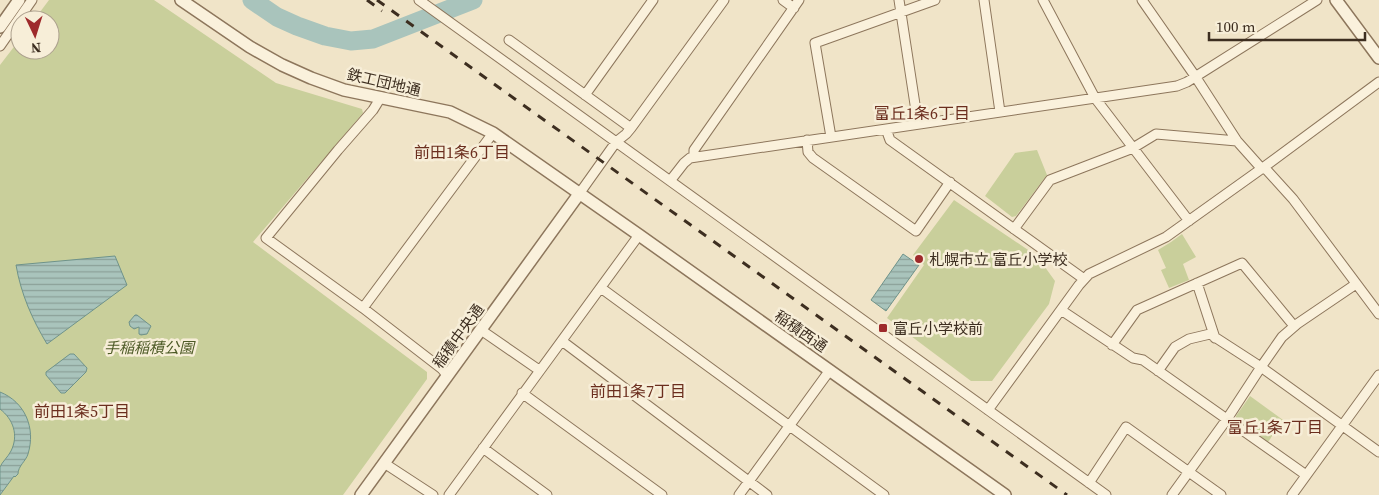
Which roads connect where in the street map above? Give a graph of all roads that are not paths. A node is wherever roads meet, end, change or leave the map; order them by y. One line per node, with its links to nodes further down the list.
1 (19, 0): 17 (street)
2 (32, 0): 19 (street)
3 (181, 0): 24 (street, 鉄工団地通)
4 (419, 0): 34 (street)
5 (653, 0): 23 (street)
6 (724, 0): 28 (street)
7 (783, 0): 15 (street)
8 (900, 0): 16 (street)
9 (935, 0): 16 (street)
10 (984, 0): 26 (street)
11 (1043, 0): 25 (street)
12 (1142, 0): 21 (street)
13 (1317, 0): 21 (street)
14 (1336, 0): 20 (street)
15 (796, 4): 36 (street)
16 (901, 12): 27 (street); 31 (street)
17 (0, 27)
18 (509, 40): 23 (street)
19 (0, 46)
20 (1379, 58)
21 (1195, 76): 25 (street); 33 (street)
22 (1379, 82): 37 (street)
23 (585, 95): 28 (street)
24 (380, 97): 30 (street, 鉄工団地通); 48 (street)
25 (1095, 98): 26 (street); 35 (street)
26 (1000, 112): 27 (street)
27 (918, 124): 29 (street)
28 (631, 128): 34 (street)
29 (886, 129): 31 (street); 39 (street)
30 (494, 133): 40 (street, 鉄工団地通); 48 (street)
31 (831, 137): 32 (street)
32 (807, 140): 36 (street); 39 (street)
33 (1237, 141): 35 (street); 37 (street)
34 (616, 142): 38 (street); 40 (street)
35 (1133, 148): 41 (street); 42 (street)
36 (694, 157): 38 (street)
37 (1263, 168): 41 (street); 46 (street)
38 (670, 181): 63 (street)
39 (950, 182): 42 (street)
40 (579, 194): 43 (street, 稲積西通); 52 (street, 稲積中央通)
41 (1189, 221): 44 (street)
42 (1014, 228): 44 (street)
43 (639, 234): 47 (street); 58 (street, 稲積西通)
44 (1084, 279): 49 (street)
45 (1197, 283): 51 (street); 53 (street); 55 (street)
46 (1356, 284): 50 (street); 51 (street)
47 (601, 288): 54 (street); 65 (street)
48 (362, 308): 61 (street)
49 (1061, 310): 55 (street); 63 (street)
50 (1379, 314)
51 (1294, 326): 56 (street)
52 (481, 330): 57 (street); 61 (street, 稲積中央通)
53 (1215, 338): 56 (street); 59 (street)
54 (562, 341): 57 (street); 72 (street)
55 (1112, 344): 59 (street)
56 (1261, 367): 64 (street); 66 (street)
57 (539, 370): 62 (street)
58 (830, 370): 65 (street); 82 (street, 稲積西通)
59 (1158, 371): 64 (street)
60 (1379, 375): 66 (street)
61 (448, 376): 69 (street, 稲積中央通)
62 (522, 393): 67 (street); 78 (street)
63 (988, 410): 73 (street)
64 (1226, 420): 70 (street); 71 (street)
65 (788, 426): 72 (street); 81 (street)
66 (1342, 426): 68 (street); 71 (street)
67 (483, 448): 76 (street); 77 (street)
68 (1379, 452)
69 (384, 463): 74 (street, 稲積中央通); 75 (street)
70 (1188, 471): 73 (street); 84 (street); 85 (street)
71 (1306, 475): 86 (street)
72 (749, 482): 79 (street); 80 (street)
73 (1089, 483): 83 (street)
74 (360, 495)
75 (433, 495)
76 (449, 495)
77 (547, 495)
78 (662, 495)
79 (739, 495)
80 (767, 495)
81 (884, 495)
82 (1005, 495)
83 (1106, 495)
84 (1172, 495)
85 (1221, 495)
86 (1292, 495)

